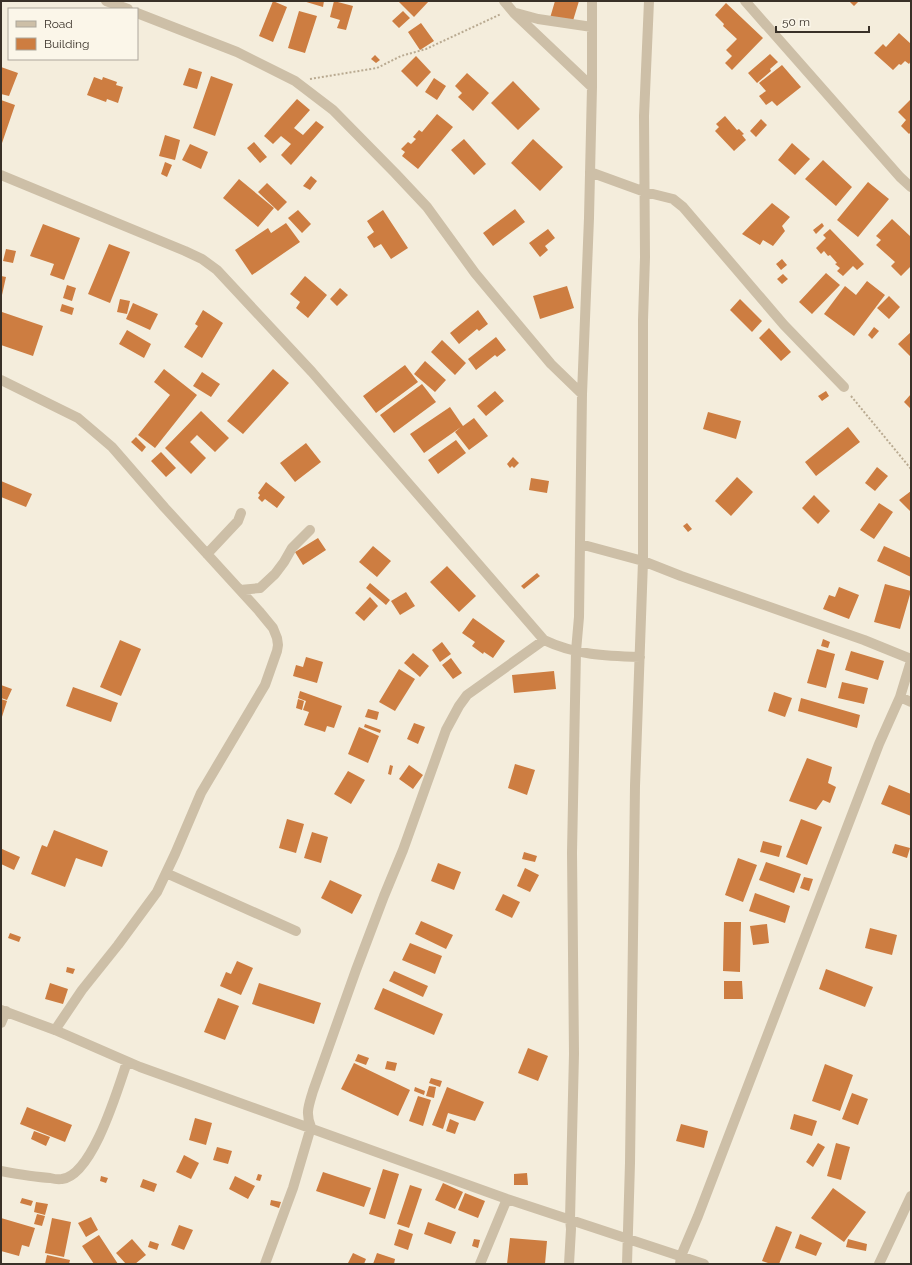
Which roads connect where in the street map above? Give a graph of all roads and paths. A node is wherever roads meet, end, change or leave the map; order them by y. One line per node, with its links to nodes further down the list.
1 (106, 1): 6 (street)
2 (504, 1): 8 (street)
3 (592, 1): 9 (street)
4 (649, 1): 15 (street)
5 (745, 1): 14 (street)
6 (125, 8)
7 (138, 13): 10 (street)
8 (514, 13): 9 (street); 10 (path); 11 (street)
9 (592, 27): 11 (street)
10 (295, 81): 18 (street)
11 (592, 87): 12 (street)
12 (590, 172): 15 (street); 18 (street)
13 (1, 175): 26 (street)
14 (911, 187)
15 (645, 192): 17 (street); 24 (street)
16 (1, 380): 23 (street)
17 (844, 387): 19 (path)
18 (582, 394): 22 (street)
19 (911, 469)
20 (241, 513): 23 (street)
21 (310, 530): 25 (street)
22 (580, 544): 24 (street); 27 (street)
23 (207, 554): 25 (street)
24 (643, 561): 28 (street); 29 (street)
25 (240, 590): 32 (street)
26 (544, 640): 27 (street); 38 (street)
27 (576, 651): 28 (street); 42 (street)
28 (640, 657): 43 (street)
29 (911, 660): 30 (street)
30 (900, 697): 31 (street); 44 (street)
31 (911, 702)
32 (166, 873): 33 (street); 36 (street)
33 (296, 931)
34 (3, 1010): 35 (street); 36 (street)
35 (1, 1023)
36 (55, 1030): 37 (street)
37 (127, 1062): 38 (street); 39 (street)
38 (311, 1127): 41 (street); 45 (street)
39 (1, 1171)
40 (911, 1196): 50 (street)
41 (507, 1199): 42 (street); 46 (street)
42 (570, 1219): 43 (street); 47 (street)
43 (628, 1239): 44 (street); 48 (street)
44 (680, 1260): 49 (street)
45 (265, 1264)
46 (480, 1264)
47 (569, 1264)
48 (627, 1264)
49 (704, 1264)
50 (879, 1264)

